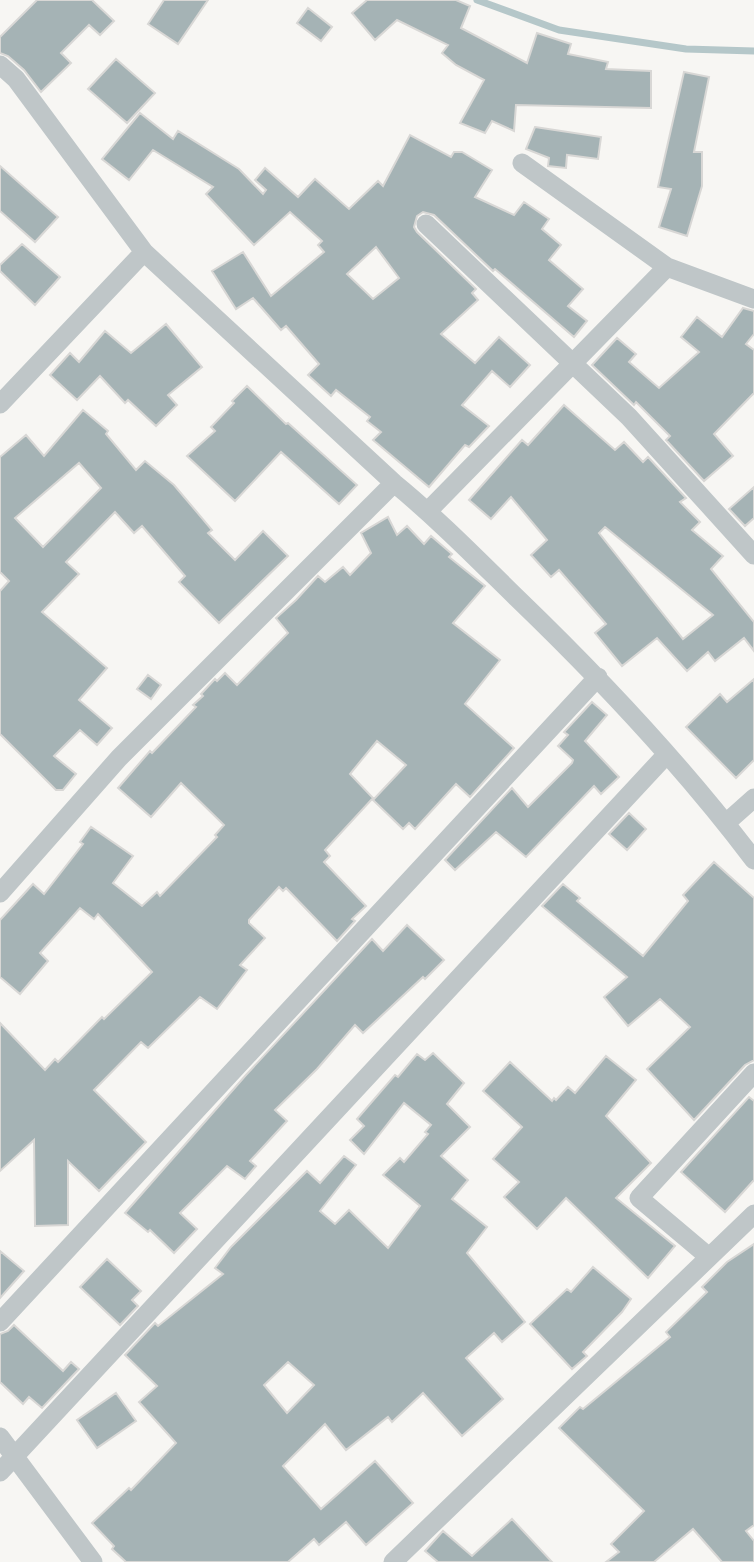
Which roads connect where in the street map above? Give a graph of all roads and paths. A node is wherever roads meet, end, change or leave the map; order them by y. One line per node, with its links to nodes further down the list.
1 (0, 65): 4 (street)
2 (522, 163): 5 (street)
3 (426, 225): 7 (street)
4 (144, 252): 8 (street); 9 (street)
5 (667, 267): 6 (street); 7 (street)
6 (754, 299)
7 (573, 363): 10 (street); 11 (street)
8 (0, 404)
9 (394, 483): 10 (street); 17 (street)
10 (428, 511): 12 (street)
11 (754, 555)
12 (598, 677): 13 (street); 21 (street)
13 (667, 754): 15 (street); 23 (street)
14 (754, 798): 15 (street)
15 (726, 824): 16 (street)
16 (754, 860)
17 (0, 892)
18 (754, 1073): 20 (street)
19 (754, 1214): 20 (street)
20 (709, 1257): 26 (street)
21 (0, 1322)
22 (0, 1437): 23 (street)
23 (15, 1457): 24 (street); 25 (street)
24 (0, 1472)
25 (93, 1562)
26 (393, 1562)

